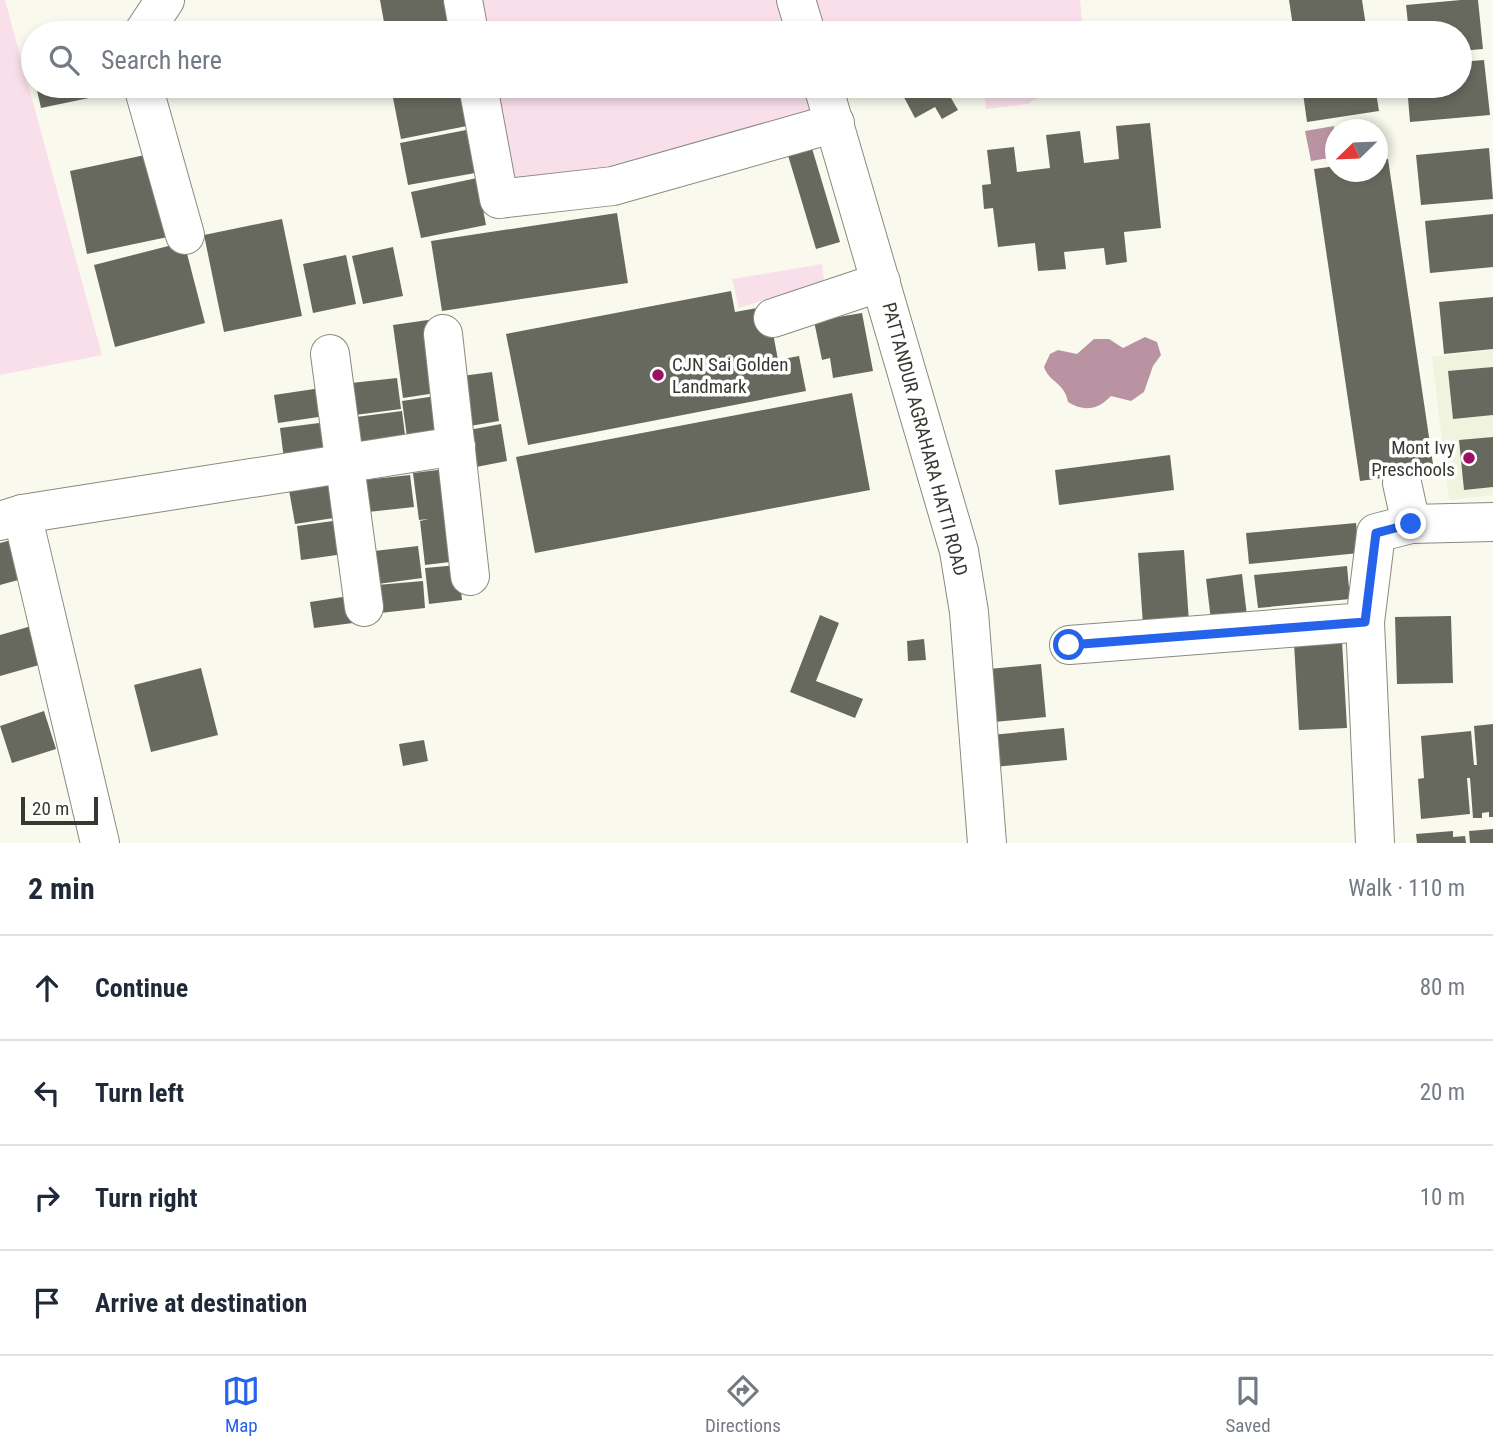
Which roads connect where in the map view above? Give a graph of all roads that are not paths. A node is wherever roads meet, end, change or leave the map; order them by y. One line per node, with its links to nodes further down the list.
1 (165, 0): 4 (street)
2 (463, 0): 5 (street)
3 (796, 0): 6 (street)
4 (151, 21)
5 (467, 21)
6 (802, 21)
7 (146, 98): 11 (street)
8 (480, 98): 10 (street)
9 (827, 98): 10 (street, PATTANDUR AGRAHARA HATTI ROAD)
10 (835, 123): 12 (street, PATTANDUR AGRAHARA HATTI ROAD)
11 (185, 235)
12 (881, 282): 13 (street); 27 (street, PATTANDUR AGRAHARA HATTI ROAD)
13 (773, 318)
14 (443, 334): 16 (street)
15 (331, 354): 17 (street)
16 (456, 446): 17 (street); 22 (street)
17 (345, 462): 19 (street); 23 (street)
18 (1402, 483): 21 (street)
19 (11, 518): 26 (street)
20 (1493, 522): 21 (street)
21 (1411, 524): 24 (street)
22 (470, 576)
23 (364, 607)
24 (1365, 622): 25 (street); 28 (street)
25 (1069, 645)
26 (100, 843)
27 (987, 843)
28 (1375, 843)

